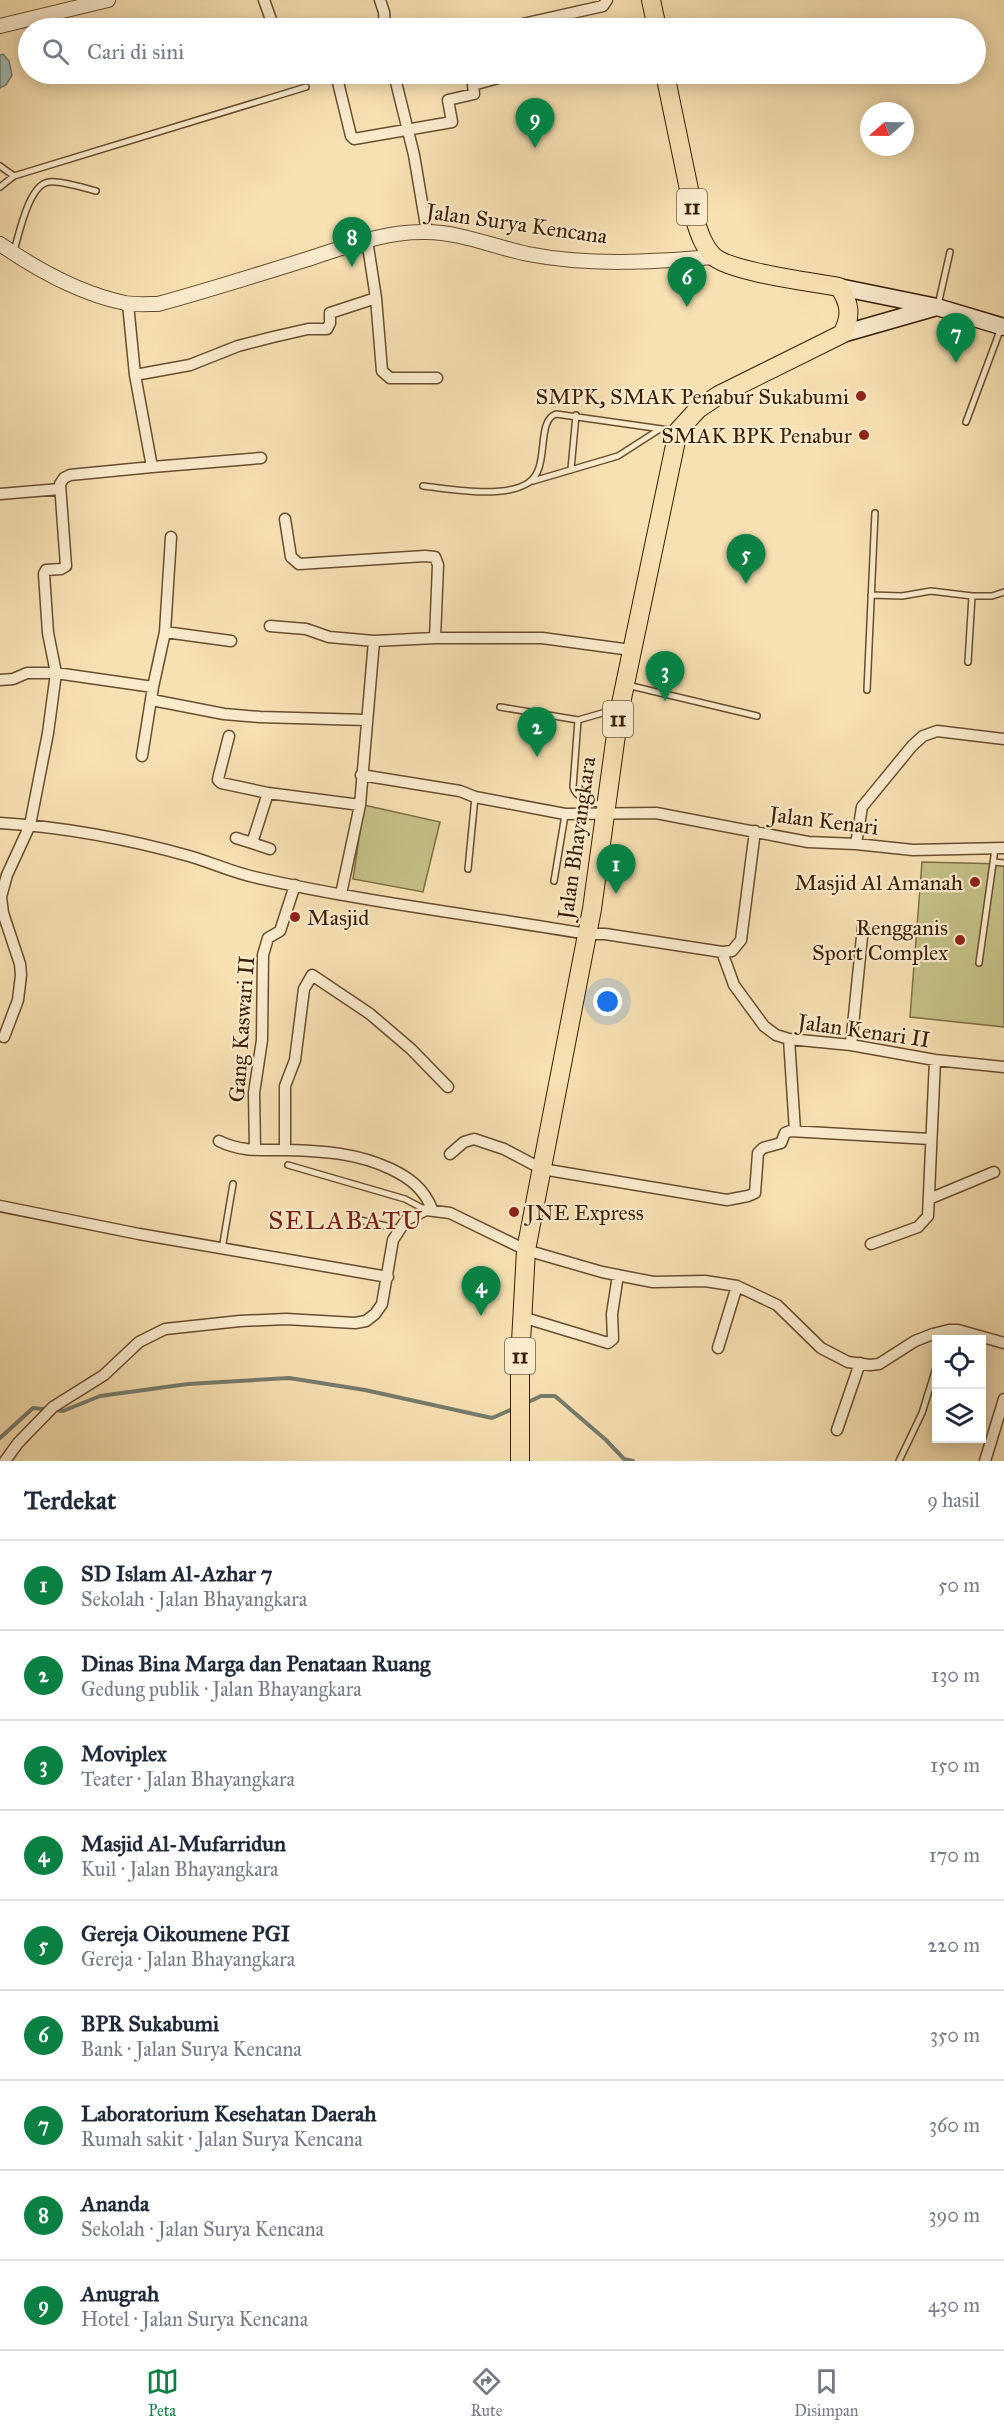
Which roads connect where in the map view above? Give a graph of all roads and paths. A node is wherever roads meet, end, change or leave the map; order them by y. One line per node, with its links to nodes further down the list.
1 (108, 0): 6 (street)
2 (264, 0): 8 (street)
3 (380, 0): 9 (street)
4 (606, 0): 10 (street)
5 (651, 0): 11 (highway)
6 (68, 5): 7 (street)
7 (26, 18)
8 (270, 18)
9 (384, 18)
10 (550, 18)
11 (655, 18)
12 (18, 20): 13 (street)
13 (0, 26)
14 (338, 84): 19 (street)
15 (396, 84): 19 (street)
16 (473, 84): 19 (street)
17 (667, 84): 29 (highway, 11)
18 (306, 87): 21 (lane)
19 (406, 129): 24 (street)
20 (0, 166): 21 (lane)
21 (14, 176): 22 (lane)
22 (0, 187)
23 (96, 191): 28 (lane)
24 (427, 232): 25 (street, Jalan Surya Kencana); 29 (street, Jalan Surya Kencana)
25 (366, 240): 31 (street); 32 (street, Jalan Surya Kencana)
26 (0, 244): 28 (street, Jalan Surya Kencana)
27 (951, 252): 33 (lane)
28 (13, 253): 32 (street, Jalan Surya Kencana)
29 (714, 257): 30 (highway, Jalan Surya Kencana / 11)
30 (838, 287): 33 (main road, Jalan Surya Kencana); 35 (highway)
31 (376, 298): 36 (street); 37 (street)
32 (128, 304): 36 (street)
33 (937, 307): 34 (main road, Jalan Surya Kencana); 35 (main road)
34 (1003, 327): 39 (lane)
35 (842, 334): 40 (highway, Jalan Bhayangkara / 11)
36 (135, 375): 42 (street)
37 (437, 378)
38 (576, 415): 40 (lane); 43 (lane); 44 (lane)
39 (966, 422)
40 (669, 430): 43 (lane); 59 (highway, Jalan Bhayangkara / 11)
41 (261, 458): 42 (street)
42 (152, 467): 46 (street)
43 (571, 469): 44 (lane)
44 (531, 482): 45 (lane)
45 (423, 486)
46 (60, 489): 47 (street); 61 (street)
47 (0, 494)
48 (875, 513): 52 (lane)
49 (285, 519): 56 (street)
50 (171, 537): 55 (street)
51 (1004, 592): 53 (lane)
52 (871, 595): 53 (lane); 65 (lane)
53 (972, 596): 60 (lane)
54 (270, 626): 58 (street)
55 (165, 632): 57 (street); 64 (street)
56 (435, 638): 58 (street); 59 (street)
57 (231, 641)
58 (374, 642): 70 (street)
59 (631, 650): 63 (highway, Jalan Bhayangkara / 11)
60 (968, 662)
61 (56, 674): 62 (street); 64 (street); 82 (street)
62 (0, 680)
63 (625, 684): 68 (highway, Jalan Bhayangkara / 11); 69 (lane)
64 (153, 687): 66 (street)
65 (867, 690)
66 (152, 700): 70 (street); 74 (street)
67 (500, 707): 71 (lane)
68 (619, 713): 71 (lane); 79 (highway, Jalan Bhayangkara / 11)
69 (757, 716)
70 (366, 720): 75 (street)
71 (578, 720): 79 (lane)
72 (229, 736): 76 (street)
73 (1004, 739): 86 (street)
74 (142, 756)
75 (361, 775): 77 (street, Jalan Kenari); 78 (street)
76 (268, 793): 78 (street); 85 (street)
77 (475, 797): 80 (street, Jalan Kenari); 91 (lane)
78 (360, 805): 94 (street)
79 (605, 810): 80 (street, Jalan Kenari); 83 (street, Jalan Kenari); 96 (highway, Jalan Bhayangkara / 11)
80 (566, 814): 92 (lane)
81 (0, 823): 82 (street)
82 (30, 825): 93 (street); 99 (street)
83 (755, 831): 86 (street, Jalan Kenari); 97 (street)
84 (236, 838): 85 (street)
85 (252, 843): 87 (street)
86 (856, 844): 88 (street, Jalan Kenari)
87 (270, 849)
88 (1000, 849): 89 (lane)
89 (994, 862): 90 (lane); 98 (lane)
90 (1004, 862)
91 (468, 869)
92 (554, 881)
93 (295, 885): 94 (street); 108 (street, Gang Kaswari II)
94 (341, 894): 96 (street)
95 (863, 927): 101 (street)
96 (586, 934): 97 (street); 112 (highway, Jalan Bhayangkara / 11)
97 (722, 952): 100 (street, Jalan Kenari II)
98 (979, 963)
99 (4, 1036)
100 (789, 1039): 101 (street, Jalan Kenari II); 105 (street)
101 (851, 1045): 102 (street, Jalan Kenari II)
102 (935, 1060): 103 (street, Jalan Kenari II); 106 (street)
103 (1004, 1067)
104 (448, 1087): 109 (street)
105 (795, 1131): 106 (street); 112 (street)
106 (930, 1139): 115 (street)
107 (219, 1141): 108 (street)
108 (255, 1149): 109 (street)
109 (285, 1150): 117 (street)
110 (450, 1154): 112 (street)
111 (288, 1165): 117 (lane)
112 (542, 1169): 122 (highway, Jalan Bhayangkara / 11)
113 (994, 1172): 115 (street)
114 (233, 1184): 121 (lane)
115 (929, 1199): 120 (street)
116 (0, 1206): 121 (street)
117 (429, 1210): 119 (street); 122 (street)
118 (351, 1218): 119 (lane)
119 (400, 1229): 124 (street)
120 (871, 1244)
121 (222, 1249): 124 (street)
122 (526, 1250): 123 (street); 126 (highway, Jalan Bhayangkara / 11)
123 (618, 1275): 125 (street); 126 (street)
124 (388, 1277): 136 (street)
125 (736, 1286): 131 (street); 132 (street)
126 (522, 1317): 137 (highway, Jalan Bhayangkara / 11)
127 (947, 1335): 128 (street); 132 (street)
128 (976, 1335)
129 (986, 1338): 130 (street)
130 (1004, 1343)
131 (718, 1348)
132 (860, 1363): 135 (street)
133 (932, 1381): 138 (lane)
134 (1004, 1399): 139 (street)
135 (837, 1430)
136 (5, 1461)
137 (520, 1461)
138 (899, 1461)
139 (985, 1461)

